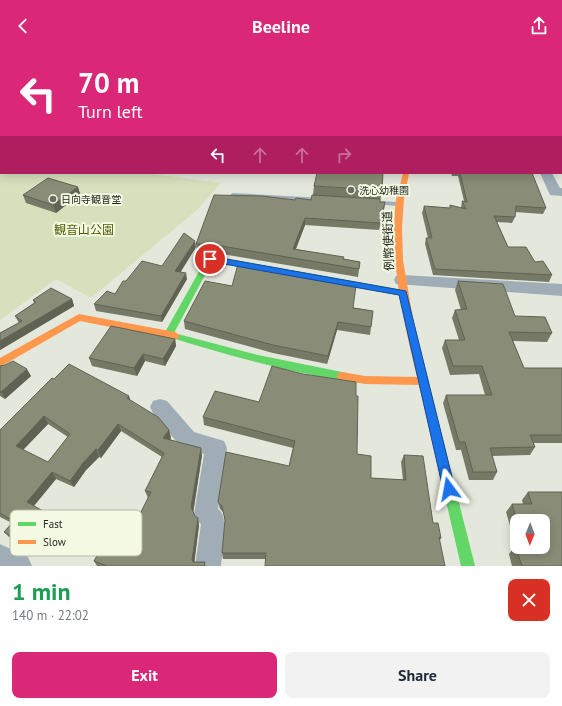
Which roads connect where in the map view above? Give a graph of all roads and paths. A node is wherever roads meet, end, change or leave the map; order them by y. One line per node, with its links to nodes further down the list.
1 (406, 174): 7 (street, 例幣使街道)
2 (546, 174): 3 (street)
3 (562, 192)
4 (233, 195): 5 (lane)
5 (328, 200)
6 (367, 202): 7 (lane)
7 (398, 204): 8 (street, 例幣使街道)
8 (402, 286): 9 (street); 10 (street); 12 (street, 例幣使街道)
9 (562, 290)
10 (169, 334): 11 (street); 12 (street)
11 (0, 363)
12 (423, 381): 17 (street, 例幣使街道)
13 (160, 408): 16 (street)
14 (0, 556): 15 (street)
15 (19, 566)
16 (208, 566)
17 (468, 566)

